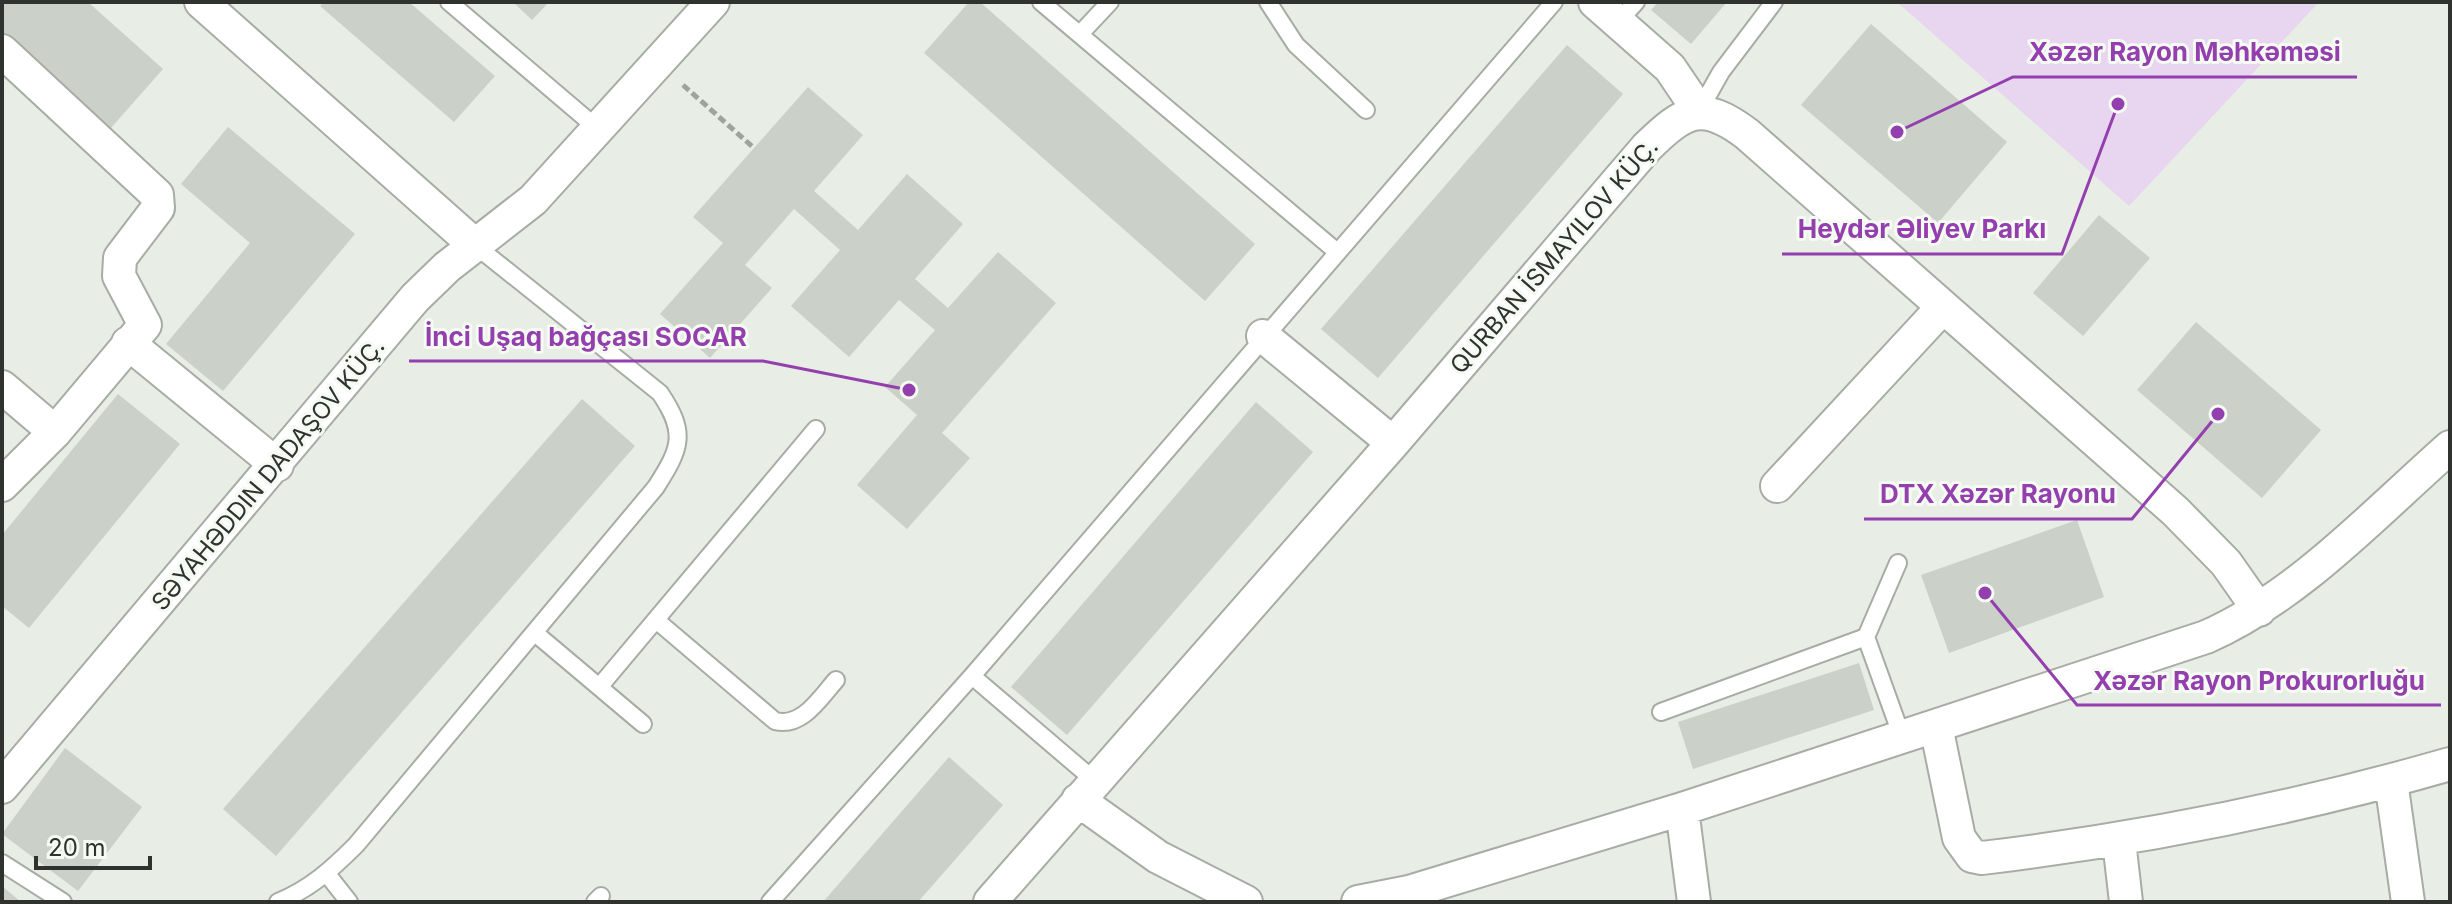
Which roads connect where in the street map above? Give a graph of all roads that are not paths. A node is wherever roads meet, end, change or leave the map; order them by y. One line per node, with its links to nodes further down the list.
1 (201, 2): 15 (street)
2 (449, 2): 14 (lane)
3 (713, 2): 14 (street, SƏYAHƏDDIN DADAŞOV KÜÇ.)
4 (1041, 2): 10 (lane)
5 (1110, 2): 10 (lane)
6 (1268, 2): 12 (lane)
7 (1554, 2): 16 (lane)
8 (1774, 2): 13 (lane)
9 (1616, 8): 13 (street)
10 (1080, 34): 16 (lane)
11 (2, 51): 19 (street)
12 (1366, 110)
13 (1699, 111): 17 (street); 23 (street)
14 (598, 129): 15 (street, SƏYAHƏDDIN DADAŞOV KÜÇ.)
15 (476, 246): 25 (street, SƏYAHƏDDIN DADAŞOV KÜÇ.); 31 (lane)
16 (1336, 251): 18 (lane)
17 (1943, 307): 27 (street); 29 (street)
18 (1263, 336): 23 (street); 33 (lane)
19 (128, 343): 22 (street); 25 (street)
20 (2, 387): 22 (street)
21 (816, 429): 30 (lane)
22 (55, 432): 26 (street)
23 (1393, 443): 43 (street)
24 (2450, 447): 29 (street)
25 (277, 465): 42 (street, SƏYAHƏDDIN DADAŞOV KÜÇ.)
26 (2, 485)
27 (1777, 486)
28 (1898, 563): 32 (lane)
29 (2259, 610): 38 (street)
30 (656, 620): 34 (lane); 35 (lane)
31 (535, 633): 35 (lane); 47 (lane)
32 (1866, 637): 36 (lane); 39 (lane)
33 (972, 676): 43 (lane); 51 (lane)
34 (836, 680)
35 (600, 686): 37 (lane)
36 (1661, 712)
37 (643, 724)
38 (1936, 726): 39 (street); 45 (street)
39 (1902, 737): 44 (street)
40 (2450, 764): 41 (street)
41 (2391, 781): 45 (street); 57 (street)
42 (2, 787)
43 (1086, 791): 52 (street); 53 (street)
44 (1682, 809): 54 (street); 55 (street)
45 (2119, 841): 56 (street)
46 (2, 863): 48 (lane)
47 (327, 874): 49 (lane); 50 (lane)
48 (63, 902)
49 (278, 902)
50 (349, 902)
51 (770, 902)
52 (990, 902)
53 (1246, 902)
54 (1358, 902)
55 (1694, 902)
56 (2126, 902)
57 (2408, 902)

